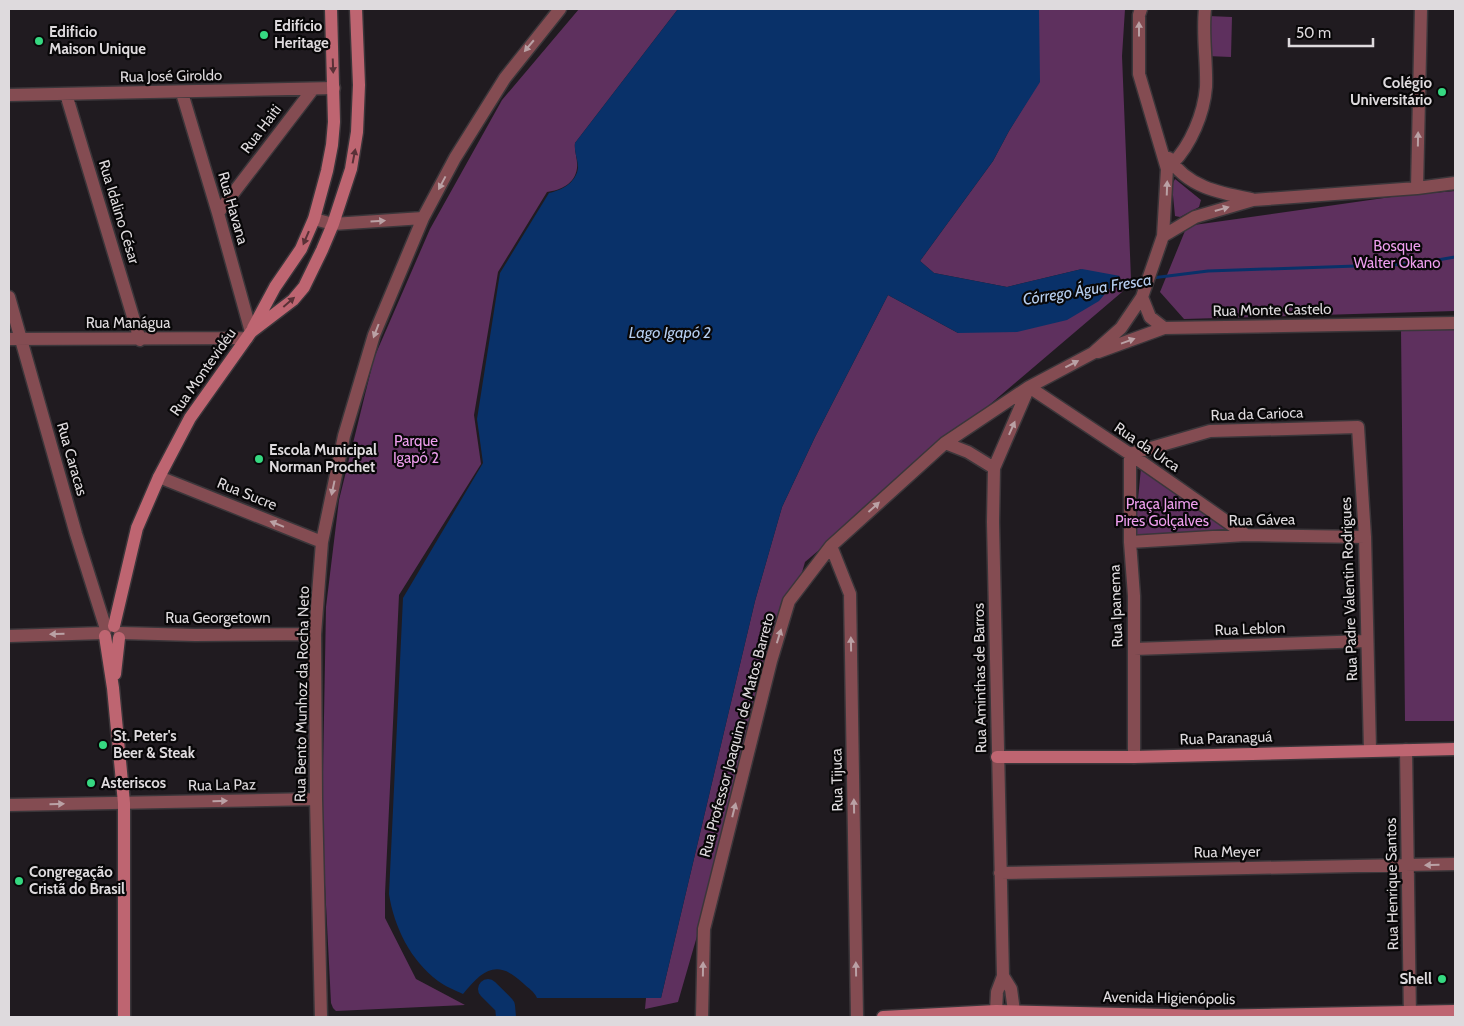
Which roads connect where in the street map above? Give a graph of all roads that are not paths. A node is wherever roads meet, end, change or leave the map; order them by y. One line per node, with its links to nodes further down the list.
1 (331, 9): 7 (street, one-way to 7)
2 (356, 9): 20 (street, Rua Montevidéu, one-way to 2)
3 (560, 9): 18 (street, Rua Bento Munhoz da Rocha Neto, one-way to 18)
4 (1141, 9): 12 (street, Rua Professor Joaquim de Matos Barreto, one-way to 4)
5 (1205, 9): 13 (street)
6 (1421, 9): 15 (street, one-way to 6)
7 (334, 88): 8 (street, Rua José Giroldo); 19 (street)
8 (313, 89): 9 (street, Rua José Giroldo); 17 (street, Rua Haiti)
9 (182, 93): 10 (street, Rua José Giroldo); 17 (street, Rua Havana)
10 (66, 94): 11 (street, Rua José Giroldo); 28 (street, Rua Idalino César)
11 (9, 95)
12 (1160, 144): 13 (street); 21 (street, Rua Professor Joaquim de Matos Barreto, one-way to 12)
13 (1172, 164): 16 (street)
14 (1455, 183): 15 (street)
15 (1417, 188): 16 (street)
16 (1253, 200): 21 (street, one-way to 16)
17 (218, 213): 26 (street, Rua Havana)
18 (423, 218): 20 (street, one-way to 18); 38 (street, Rua Bento Munhoz da Rocha Neto, one-way to 38)
19 (314, 219): 20 (street); 26 (street, one-way to 26)
20 (333, 224): 26 (street, Rua Montevidéu, one-way to 20)
21 (1161, 242): 22 (street, Rua Professor Joaquim de Matos Barreto)
22 (1142, 296): 25 (street); 29 (street, Rua Professor Joaquim de Matos Barreto)
23 (9, 297): 27 (street, Rua Caracas)
24 (1455, 322): 25 (street, Rua Monte Castelo)
25 (1164, 328): 29 (street, Rua Monte Castelo, one-way to 25)
26 (249, 335): 28 (street, Rua Manágua); 35 (street, Rua Montevidéu)
27 (15, 340): 28 (street, Rua Manágua); 41 (street, Rua Caracas)
28 (140, 340)
29 (1093, 353): 30 (street, Rua Professor Joaquim de Matos Barreto, one-way to 29)
30 (1028, 387): 32 (street, Rua Professor Joaquim de Matos Barreto); 33 (street, Rua da Urca); 34 (street, Rua Aminthas de Barros, one-way to 30)
31 (1358, 427): 33 (street, Rua da Carioca); 37 (street, Rua Padre Valentin Rodrigues)
32 (945, 443): 34 (street); 40 (street, Rua Professor Joaquim de Matos Barreto, one-way to 32)
33 (1130, 454): 36 (street, Rua da Urca); 39 (street, Rua Ipanema)
34 (994, 468): 49 (street, Rua Aminthas de Barros)
35 (160, 477): 38 (street, Rua Sucre, one-way to 35); 41 (street, Rua Montevidéu)
36 (1246, 536): 37 (street, Rua Gávea); 39 (street, Rua Gávea)
37 (1365, 537): 44 (street, Rua Padre Valentin Rodrigues)
38 (322, 542): 42 (street, Rua Bento Munhoz da Rocha Neto)
39 (1130, 542): 45 (street, Rua Ipanema)
40 (831, 546): 65 (street, Rua Professor Joaquim de Matos Barreto, one-way to 40); 66 (street, Rua Tijuca, one-way to 40)
41 (111, 633): 42 (street, Rua Georgetown); 43 (street, Rua Georgetown, one-way to 43); 52 (street, Rua Montevidéu)
42 (315, 634): 51 (street, Rua Bento Munhoz da Rocha Neto)
43 (9, 636)
44 (1367, 641): 45 (street, Rua Leblon); 47 (street, Rua Padre Valentin Rodrigues)
45 (1134, 649): 50 (street, Rua Ipanema)
46 (1455, 749): 48 (street, Rua Paranaguá)
47 (1370, 750): 48 (street, Rua Paranaguá); 50 (street, Rua Paranaguá)
48 (1406, 750): 55 (street, Rua Henrique Santos)
49 (998, 757): 50 (street, Rua Paranaguá); 56 (street, Rua Aminthas de Barros)
50 (1134, 757)
51 (316, 799): 52 (street, Rua La Paz, one-way to 51); 64 (street, Rua Bento Munhoz da Rocha Neto)
52 (124, 803): 53 (street, Rua La Paz, one-way to 52); 63 (street, Rua Montevidéu)
53 (9, 805)
54 (1455, 864): 55 (street, Rua Meyer, one-way to 55)
55 (1409, 865): 56 (street, Rua Meyer); 61 (street, Rua Henrique Santos)
56 (1000, 873): 57 (street, Rua Aminthas de Barros)
57 (1003, 976): 59 (street, Rua Aminthas de Barros); 60 (street, Rua Aminthas de Barros)
58 (1455, 1011): 61 (street, Avenida Higienópolis)
59 (996, 1014): 60 (street, Avenida Higienópolis); 67 (street, Avenida Higienópolis)
60 (1014, 1014): 62 (street, Avenida Higienópolis)
61 (1410, 1015): 62 (street, Avenida Higienópolis)
62 (1207, 1016)
63 (124, 1017)
64 (321, 1017)
65 (702, 1017)
66 (857, 1017)
67 (883, 1017)

